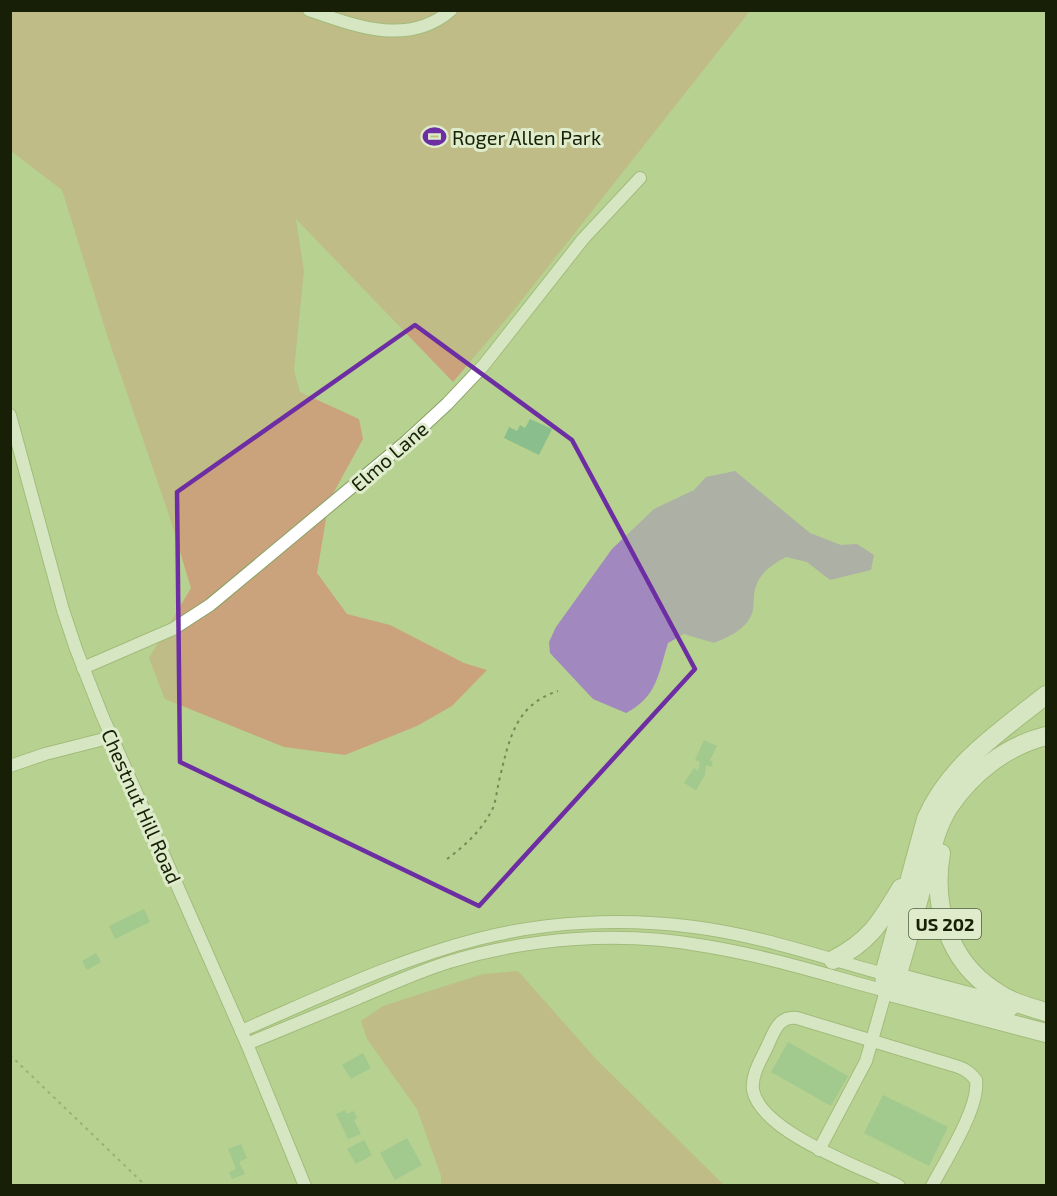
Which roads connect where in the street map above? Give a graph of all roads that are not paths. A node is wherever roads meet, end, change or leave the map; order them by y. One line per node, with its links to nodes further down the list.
1 (309, 10): 2 (street)
2 (451, 10)
3 (640, 178): 5 (street, Elmo Lane)
4 (10, 415): 5 (street, Chestnut Hill Road)
5 (83, 668): 8 (street, Chestnut Hill Road)
6 (1047, 694): 11 (highway)
7 (1047, 736): 10 (highway)
8 (112, 737): 9 (street); 16 (street, Chestnut Hill Road)
9 (10, 766)
10 (964, 788): 13 (highway); 14 (highway, US 202)
11 (918, 851): 12 (highway); 13 (highway)
12 (833, 960): 13 (street); 16 (street)
13 (889, 981): 15 (highway); 17 (highway); 18 (street); 19 (street)
14 (1047, 1012)
15 (1047, 1017)
16 (241, 1031): 19 (street, Chestnut Hill Road)
17 (1047, 1033)
18 (872, 1042): 20 (street); 20 (street); 23 (street)
19 (247, 1044): 21 (street, Chestnut Hill Road)
20 (819, 1150): 22 (street)
21 (304, 1185)
22 (899, 1185)
23 (932, 1185)

